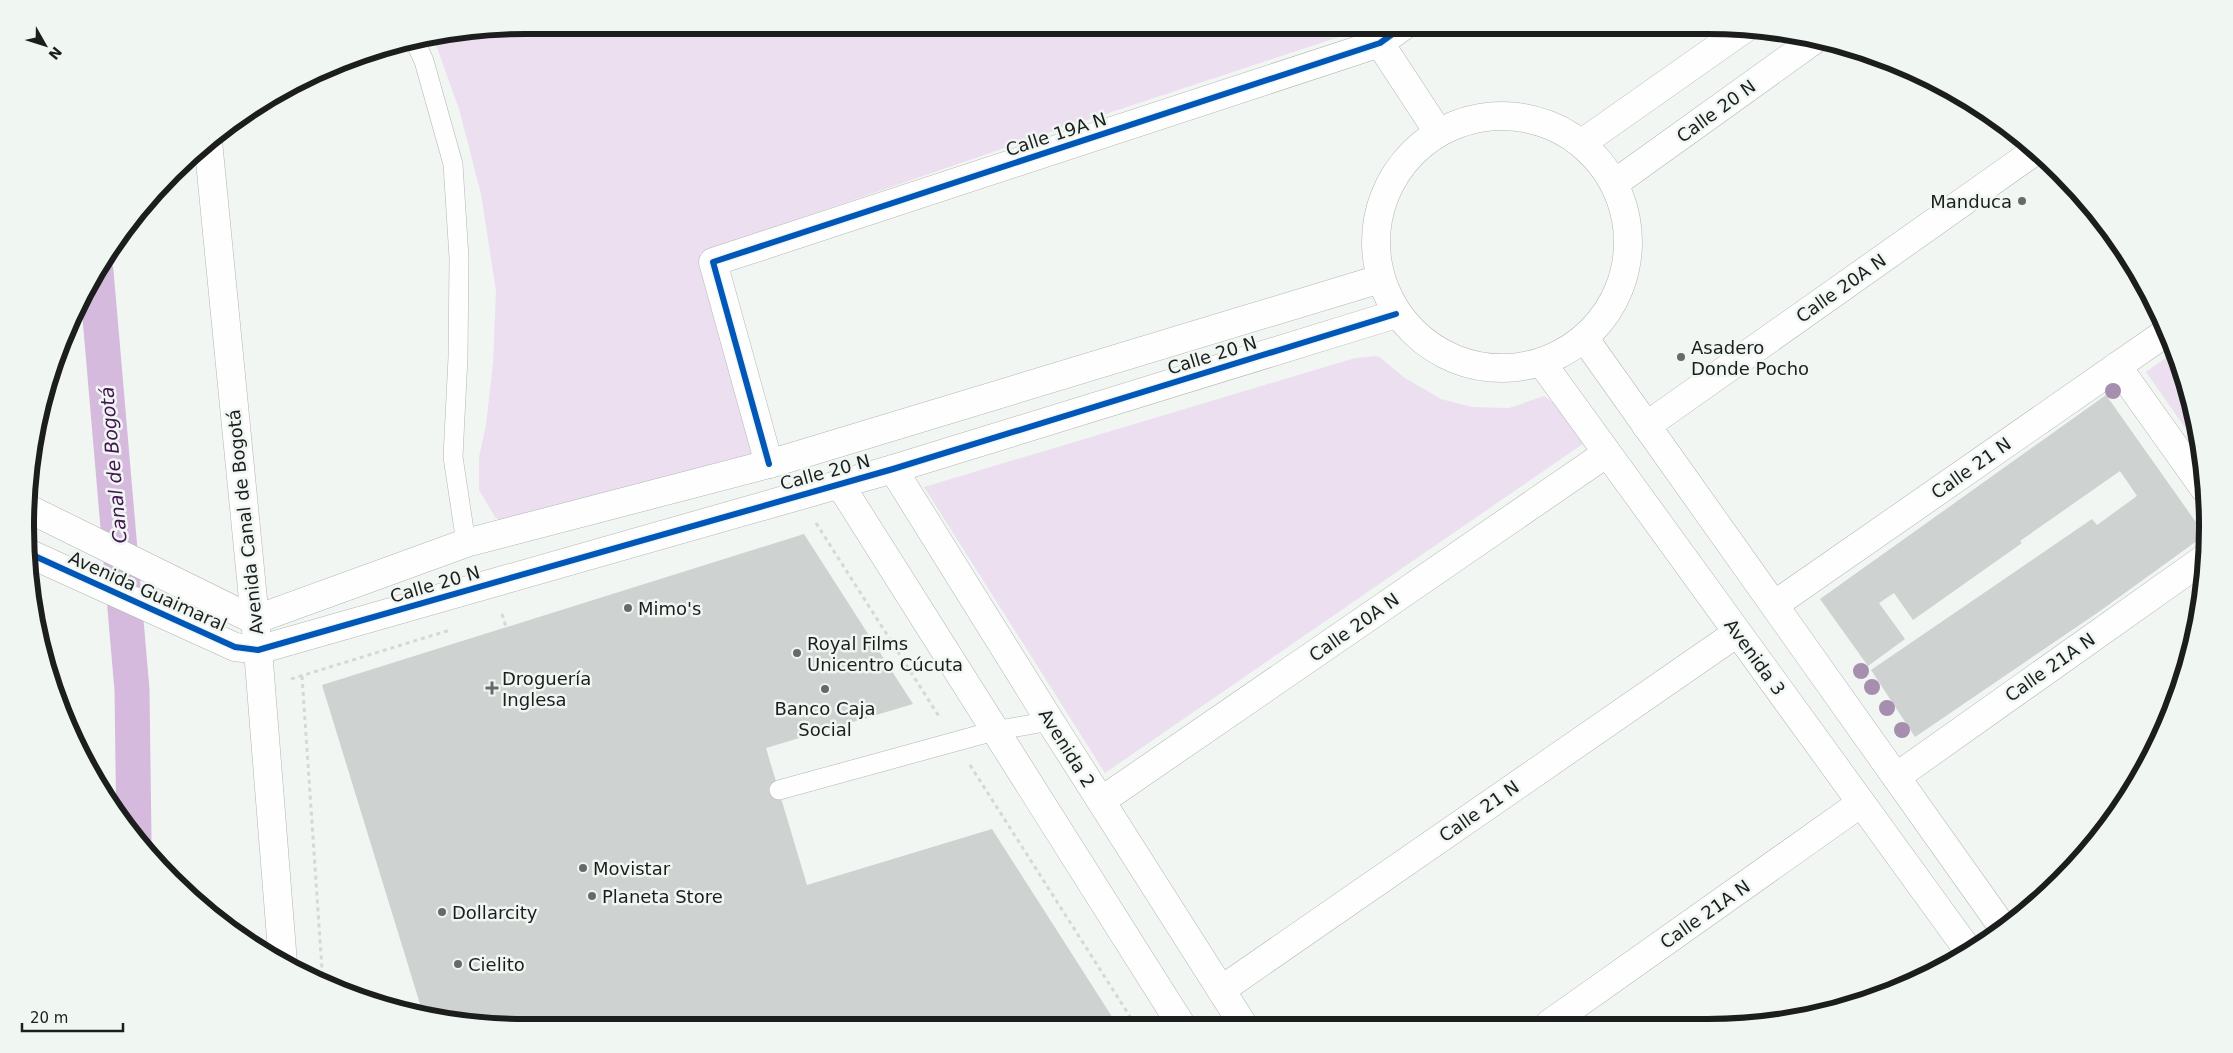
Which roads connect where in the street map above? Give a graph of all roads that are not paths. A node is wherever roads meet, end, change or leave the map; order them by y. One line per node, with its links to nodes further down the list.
1 (1374, 34): 5 (street); 18 (street, Calle 19A N)
2 (1736, 35): 6 (street)
3 (1808, 44): 9 (street, Calle 20 N)
4 (417, 46): 23 (lane)
5 (1438, 132): 6 (street); 10 (street)
6 (1582, 143): 9 (street)
7 (209, 150): 27 (street, Avenida Canal de Bogotá)
8 (2030, 155): 16 (street, Calle 20A N)
9 (1615, 183): 13 (street)
10 (1380, 279): 11 (street); 18 (street, Calle 20 N)
11 (1396, 314): 14 (street); 19 (street, Calle 20 N)
12 (2161, 336): 15 (street, Calle 21 N)
13 (1585, 339): 14 (street); 16 (street)
14 (1542, 363): 17 (street, Avenida 3)
15 (2117, 366): 20 (street); 26 (street, Calle 21 N)
16 (1646, 426): 26 (street)
17 (1607, 453): 28 (street, Avenida 3); 34 (street, Calle 20A N)
18 (769, 464): 23 (street, Calle 20 N)
19 (893, 469): 21 (street, Calle 20 N); 30 (street, Avenida 2)
20 (2196, 477)
21 (839, 482): 29 (street, Calle 20 N); 31 (street)
22 (34, 512): 27 (street, Avenida Guaimaral)
23 (466, 543): 27 (street, Calle 20 N)
24 (35, 556): 29 (street, Avenida Guaimaral)
25 (2198, 563): 32 (street, Calle 21A N)
26 (1774, 605): 32 (street)
27 (254, 620): 29 (street, Avenida Canal de Bogotá)
28 (1737, 633): 35 (street, Avenida 3); 39 (street, Calle 21 N)
29 (247, 648): 38 (street, Avenida Canal de Bogotá)
30 (1050, 721): 31 (lane); 34 (street, Avenida 2)
31 (994, 731): 33 (lane); 40 (street)
32 (1896, 776): 36 (street)
33 (779, 790)
34 (1100, 801): 39 (street, Avenida 2)
35 (1861, 803): 37 (street, Avenida 3); 42 (street, Calle 21A N)
36 (1999, 922)
37 (1965, 946)
38 (282, 954)
39 (1221, 990): 41 (street, Avenida 2)
40 (1178, 1019)
41 (1240, 1019)
42 (1556, 1019)

